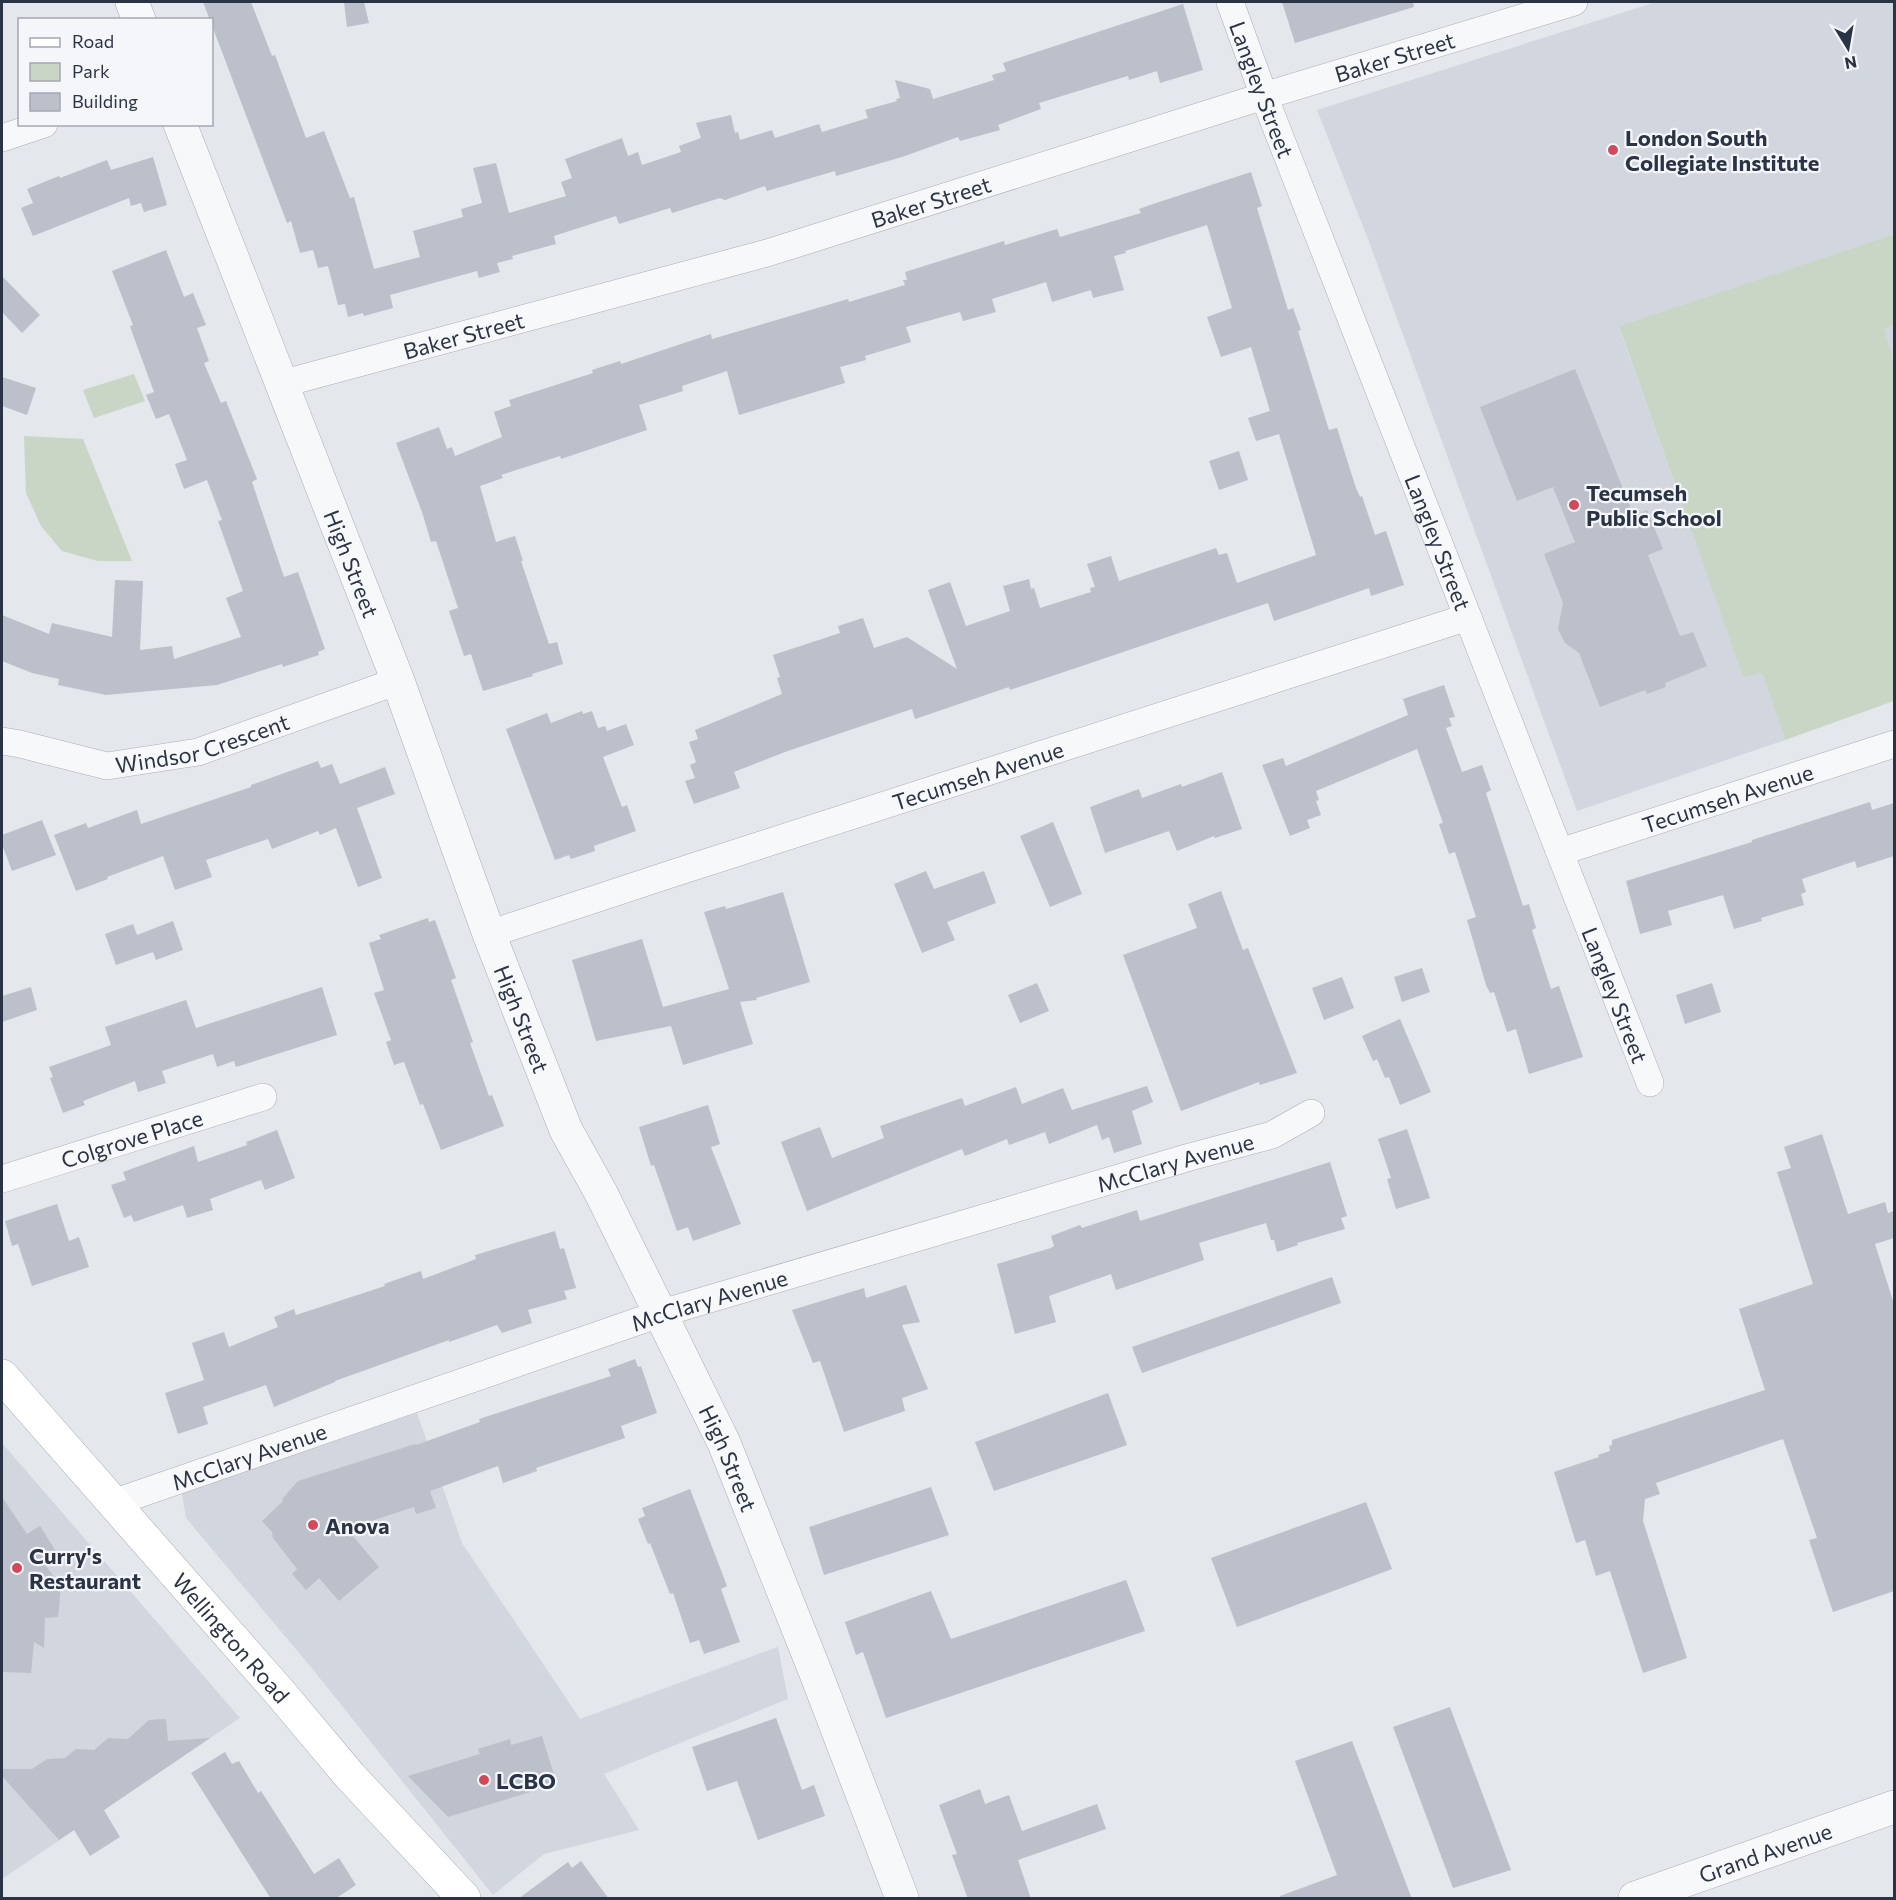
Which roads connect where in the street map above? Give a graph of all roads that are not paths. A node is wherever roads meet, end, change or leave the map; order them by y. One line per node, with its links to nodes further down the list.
1 (132, 2): 4 (street)
2 (1230, 2): 5 (street, Langley Street)
3 (1574, 2): 5 (street, Baker Street)
4 (138, 18)
5 (1264, 96): 9 (street, Baker Street); 10 (street, Langley Street)
6 (38, 126): 8 (street)
7 (181, 126): 9 (street, High Street)
8 (2, 138)
9 (281, 384): 11 (street, High Street)
10 (1468, 617): 14 (street, Langley Street); 15 (street, Tecumseh Avenue)
11 (398, 681): 12 (street, Windsor Crescent); 15 (street, High Street)
12 (2, 741)
13 (1894, 744): 14 (street, Tecumseh Avenue)
14 (1560, 852): 16 (street, Langley Street)
15 (489, 934): 20 (street, High Street)
16 (1650, 1083)
17 (263, 1097): 19 (street, Colgrove Place)
18 (1311, 1113): 20 (street, McClary Avenue)
19 (2, 1179)
20 (662, 1313): 22 (street, McClary Avenue); 25 (street, High Street)
21 (2, 1376): 22 (main road, Wellington Road)
22 (113, 1503): 24 (main road, Wellington Road)
23 (1894, 1807): 26 (street, Grand Avenue)
24 (464, 1899)
25 (902, 1899)
26 (1635, 1899)

